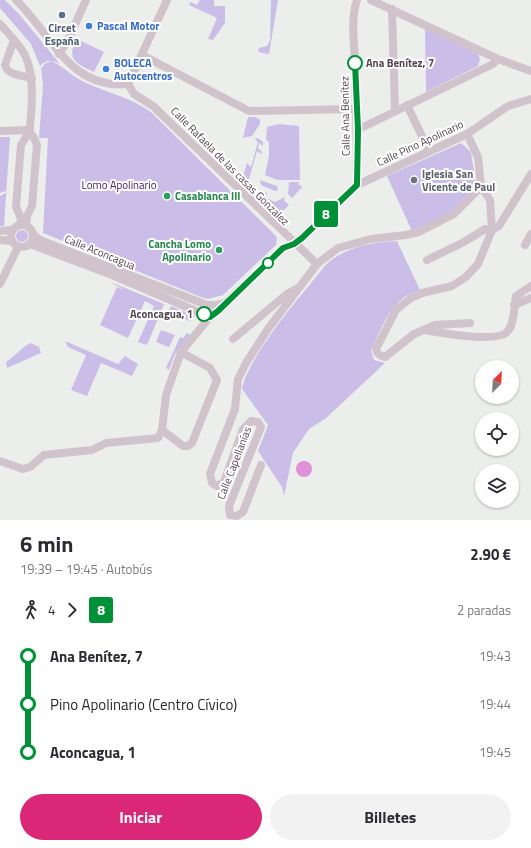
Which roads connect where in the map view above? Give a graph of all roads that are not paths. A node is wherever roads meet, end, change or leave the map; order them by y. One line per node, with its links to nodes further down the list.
1 (16, 0): 9 (street)
2 (86, 0): 9 (street)
3 (167, 0): 10 (street)
4 (357, 0): 17 (street, Calle Ana Benítez)
5 (371, 0): 6 (street)
6 (392, 9): 11 (street); 18 (street)
7 (0, 24): 8 (street)
8 (14, 40): 13 (street); 13 (street)
9 (59, 54): 14 (street)
10 (142, 55): 14 (street); 17 (street)
11 (498, 59): 12 (street); 16 (street)
12 (531, 71)
13 (32, 78): 21 (street)
14 (128, 84): 38 (street, Calle Rafaela de las casas Gonzalez)
15 (531, 99): 22 (street, Calle Pino Apolinario)
16 (407, 105): 18 (street); 23 (street)
17 (356, 110): 20 (street, Calle Ana Benítez)
18 (395, 111): 20 (street)
19 (0, 130): 21 (street)
20 (358, 130): 25 (street, Calle Ana Benítez)
21 (30, 133): 27 (street); 28 (street)
22 (467, 134): 23 (street, Calle Pino Apolinario); 26 (street)
23 (429, 151): 25 (street, Calle Pino Apolinario)
24 (531, 174): 31 (street)
25 (357, 185): 38 (street, Calle Pino Apolinario)
26 (481, 188): 31 (street); 41 (street, Calle Capellanías)
27 (18, 210): 28 (street); 29 (street)
28 (30, 211): 29 (street)
29 (23, 225): 30 (street); 34 (street)
30 (12, 230): 32 (street); 36 (street)
31 (492, 230): 40 (street); 50 (street)
32 (0, 231)
33 (531, 234): 39 (street)
34 (34, 235): 37 (street); 46 (street, Calle Aconcagua)
35 (0, 240): 36 (street)
36 (15, 244): 37 (street); 42 (street)
37 (30, 244): 48 (street, Calle Aconcagua)
38 (294, 244): 41 (street, Calle Rafaela de las casas Gonzalez); 46 (street, Calle Pino Apolinario)
39 (525, 246)
40 (427, 260)
41 (317, 264): 44 (street, Calle Capellanías)
42 (0, 284)
43 (531, 286): 47 (street)
44 (299, 288): 51 (street, Calle Capellanías); 55 (street, Calle Capellanías)
45 (531, 298): 47 (street)
46 (228, 302): 48 (street, Calle Pino Apolinario)
47 (514, 305): 50 (street)
48 (210, 317): 52 (street, Calle Pino Apolinario)
49 (470, 323): 50 (street)
50 (424, 330)
51 (233, 338)
52 (181, 352): 53 (street, Calle Pino Apolinario); 53 (street)
53 (162, 430): 54 (street)
54 (0, 461)
55 (261, 465)

